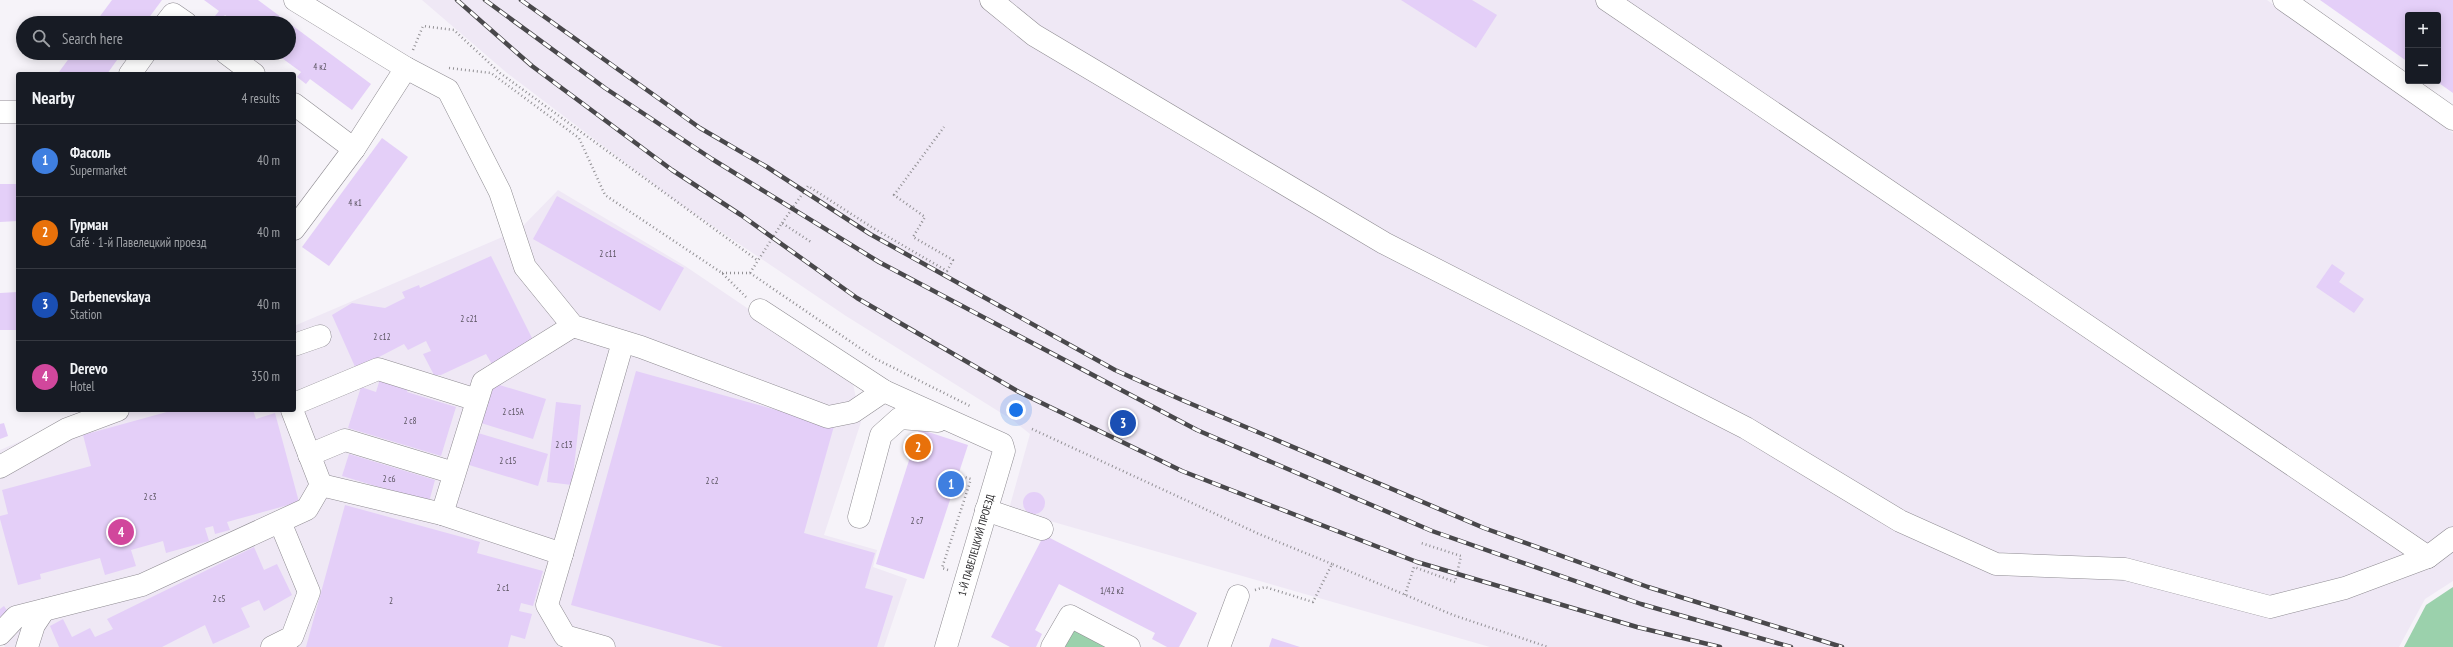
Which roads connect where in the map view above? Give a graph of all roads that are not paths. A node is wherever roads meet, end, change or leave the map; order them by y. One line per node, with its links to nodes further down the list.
1 (295, 0): 7 (street)
2 (991, 0): 38 (street)
3 (1607, 0): 38 (street)
4 (2284, 0): 13 (street)
5 (140, 60): 8 (street)
6 (235, 60): 9 (street)
7 (406, 68): 14 (street); 17 (street)
8 (131, 72)
9 (251, 72)
10 (296, 106): 14 (street)
11 (0, 112): 12 (street)
12 (16, 112)
13 (2453, 119)
14 (354, 149): 15 (street)
15 (296, 226)
16 (760, 310): 21 (street)
17 (572, 326): 19 (street); 22 (street)
18 (320, 336): 20 (street)
19 (624, 342): 21 (street); 37 (street)
20 (296, 344)
21 (884, 391): 26 (street)
22 (477, 400): 23 (street); 29 (street)
23 (296, 403)
24 (113, 412): 28 (street)
25 (293, 412): 27 (street)
26 (953, 423): 31 (street, 1-Й ПАВЕЛЕЦКИЙ ПРОЕЗД); 33 (street)
27 (309, 455): 29 (street); 30 (street)
28 (0, 467)
29 (454, 473): 32 (street)
30 (321, 485): 32 (street); 34 (street)
31 (986, 510): 35 (street); 45 (street, 1-Й ПАВЕЛЕЦКИЙ ПРОЕЗД)
32 (442, 514): 37 (street)
33 (859, 517)
34 (280, 522): 40 (street); 43 (street)
35 (1042, 529)
36 (2453, 538): 38 (street)
37 (562, 554): 44 (street)
38 (2428, 557)
39 (1238, 596): 48 (street)
40 (44, 610): 41 (street); 42 (street)
41 (0, 634)
42 (27, 647)
43 (272, 647)
44 (604, 647)
45 (947, 647)
46 (1052, 647): 47 (street)
47 (1130, 647)
48 (1219, 647)

